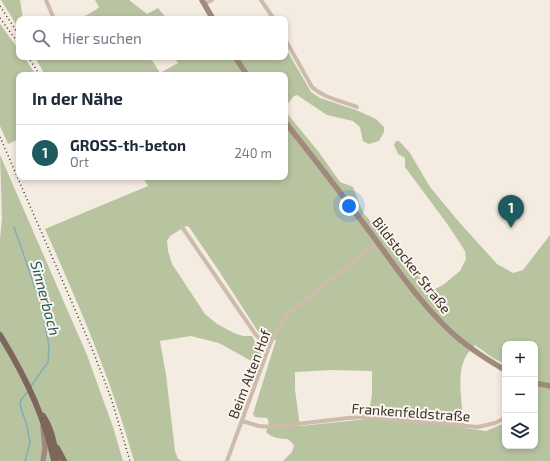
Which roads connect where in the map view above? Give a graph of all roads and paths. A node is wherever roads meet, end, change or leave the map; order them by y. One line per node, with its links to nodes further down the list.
1 (46, 0): 5 (street)
2 (212, 0): 4 (street)
3 (261, 0): 7 (street)
4 (203, 2): 6 (main road)
5 (53, 16)
6 (211, 16)
7 (272, 16)
8 (288, 44): 11 (street)
9 (237, 60): 10 (main road)
10 (245, 72)
11 (357, 106)
12 (288, 126): 14 (main road, Bildstocker Straße)
13 (182, 227): 16 (street)
14 (378, 242): 16 (street, Beim Alten Hof); 17 (main road, Bildstocker Straße)
15 (0, 335): 20 (main road)
16 (270, 344): 22 (street, Beim Alten Hof)
17 (502, 368)
18 (538, 384): 19 (main road)
19 (550, 386)
20 (40, 412): 23 (main road); 24 (main road)
21 (502, 420): 22 (street, Frankenfeldstraße)
22 (242, 421): 29 (street, Beim Alten Hof)
23 (42, 422): 25 (main road); 26 (main road)
24 (54, 442): 27 (main road); 28 (main road)
25 (43, 461)
26 (54, 461)
27 (58, 461)
28 (64, 461)
29 (227, 461)

